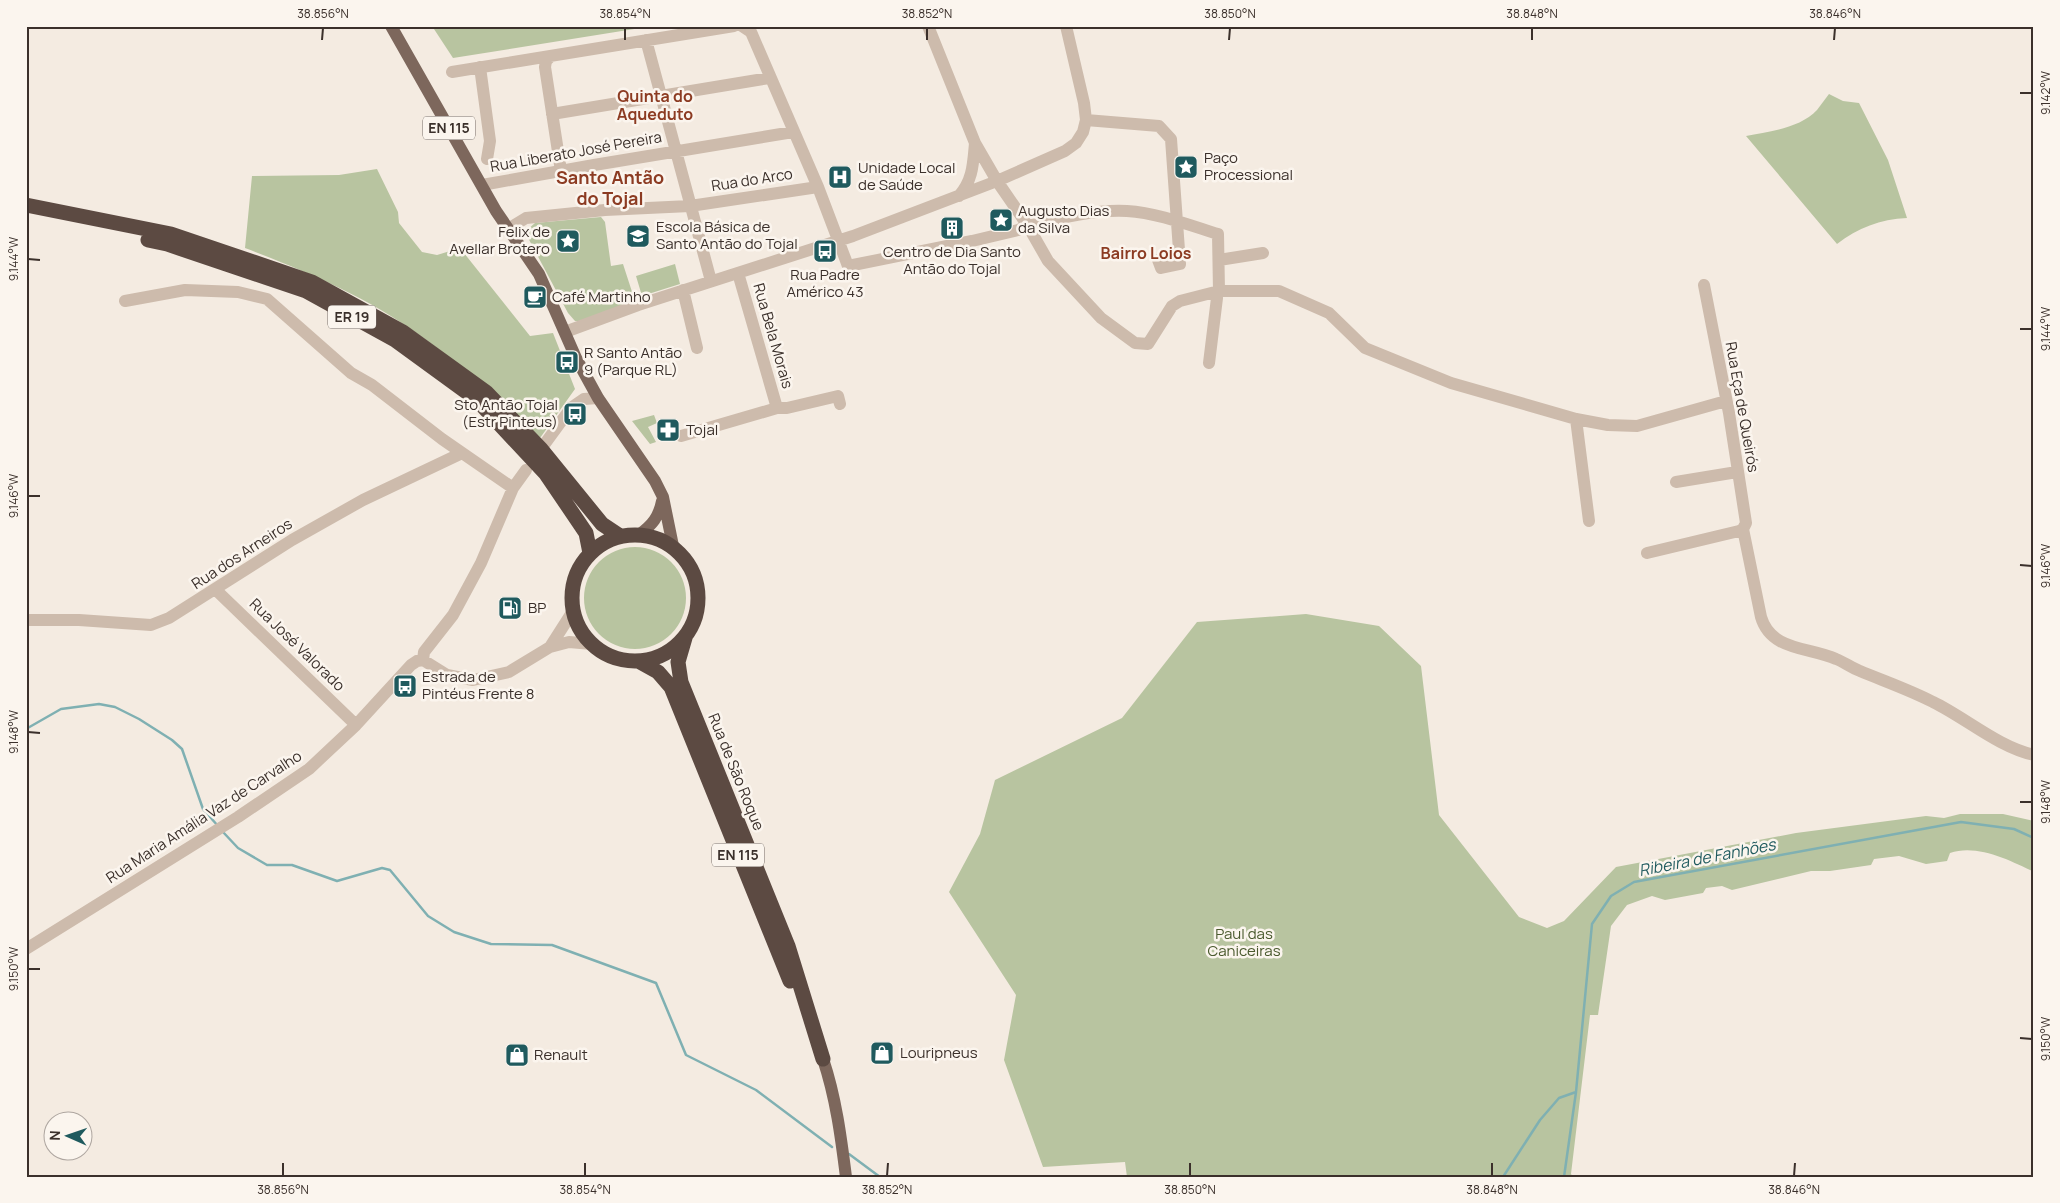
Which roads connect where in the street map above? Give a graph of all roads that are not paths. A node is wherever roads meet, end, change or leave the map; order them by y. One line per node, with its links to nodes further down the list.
1 (391, 26): 21 (main road, EN 115)
2 (734, 26): 6 (street)
3 (742, 26): 10 (street)
4 (928, 26): 15 (street)
5 (1066, 26): 13 (street)
6 (646, 40): 7 (street); 11 (street)
7 (551, 56): 8 (street); 12 (street)
8 (480, 67): 9 (street); 17 (street)
9 (452, 72)
10 (769, 78): 11 (street); 14 (street)
11 (661, 96): 12 (street); 16 (street)
12 (552, 114): 19 (street)
13 (1086, 120): 20 (street); 27 (street)
14 (793, 132): 16 (street, Rua Liberato José Pereira); 22 (street)
15 (975, 143): 18 (street); 20 (street)
16 (675, 152): 19 (street, Rua Liberato José Pereira); 25 (street)
17 (487, 160)
18 (973, 170): 20 (street); 23 (street)
19 (561, 171): 21 (street, Rua Liberato José Pereira)
20 (991, 183): 23 (street); 28 (street)
21 (482, 185): 29 (main road, EN 115)
22 (818, 187): 25 (street, Rua do Arco); 30 (street)
23 (958, 196): 30 (street)
24 (26, 205): 49 (highway, ER 19)
25 (690, 206): 29 (street, Rua do Arco); 35 (street)
26 (26, 216): 61 (highway, ER 19)
27 (1178, 221): 28 (street); 32 (street); 33 (street)
28 (1028, 226): 30 (street); 38 (street)
29 (508, 230): 40 (main road, EN 115)
30 (839, 241): 34 (street)
31 (1263, 254): 33 (street)
32 (1158, 260)
33 (1219, 260): 38 (street)
34 (738, 273): 35 (street); 46 (street, Rua Bela Morais)
35 (711, 281): 37 (street)
36 (1704, 285): 44 (street, Rua Eça de Queirós)
37 (683, 290): 40 (street); 41 (street)
38 (1218, 292): 42 (street); 47 (street)
39 (126, 301): 50 (street)
40 (565, 332): 43 (main road, EN 115)
41 (697, 348)
42 (1209, 363)
43 (598, 398): 49 (street); 55 (main road, EN 115)
44 (1726, 401): 47 (street); 52 (street, Rua Eça de Queirós)
45 (840, 404): 46 (street)
46 (777, 408): 48 (street)
47 (1576, 419): 56 (street)
48 (681, 436)
49 (541, 449): 59 (highway, ER 19)
50 (462, 453): 54 (street); 63 (street, Rua dos Arneiros)
51 (526, 470): 54 (street, Rua Maria Amália Vaz de Carvalho)
52 (1737, 472): 53 (street); 57 (street, Rua Eça de Queirós)
53 (1676, 482)
54 (513, 488): 69 (street, Rua Maria Amália Vaz de Carvalho)
55 (663, 496): 58 (main road); 60 (main road, EN 115)
56 (1589, 521)
57 (1741, 530): 62 (street); 72 (street, Rua Eça de Queirós)
58 (640, 534): 59 (highway); 60 (highway)
59 (620, 536): 61 (highway)
60 (673, 546): 66 (highway)
61 (590, 553): 64 (highway)
62 (1646, 553)
63 (216, 590): 65 (street, Rua dos Arneiros); 71 (street, Rua José Valorado)
64 (573, 611): 67 (highway); 68 (street)
65 (26, 620)
66 (684, 638): 70 (highway); 74 (highway, Rua de São Roque / EN 115)
67 (592, 644): 68 (street); 70 (highway)
68 (550, 647): 69 (street)
69 (423, 660): 71 (street, Rua Maria Amália Vaz de Carvalho)
70 (640, 662): 74 (highway, Rua de São Roque / EN 115)
71 (356, 725): 73 (street, Rua Maria Amália Vaz de Carvalho)
72 (2034, 756)
73 (26, 949)
74 (823, 1059): 75 (main road, Rua de São Roque / EN 115)
75 (846, 1176)

